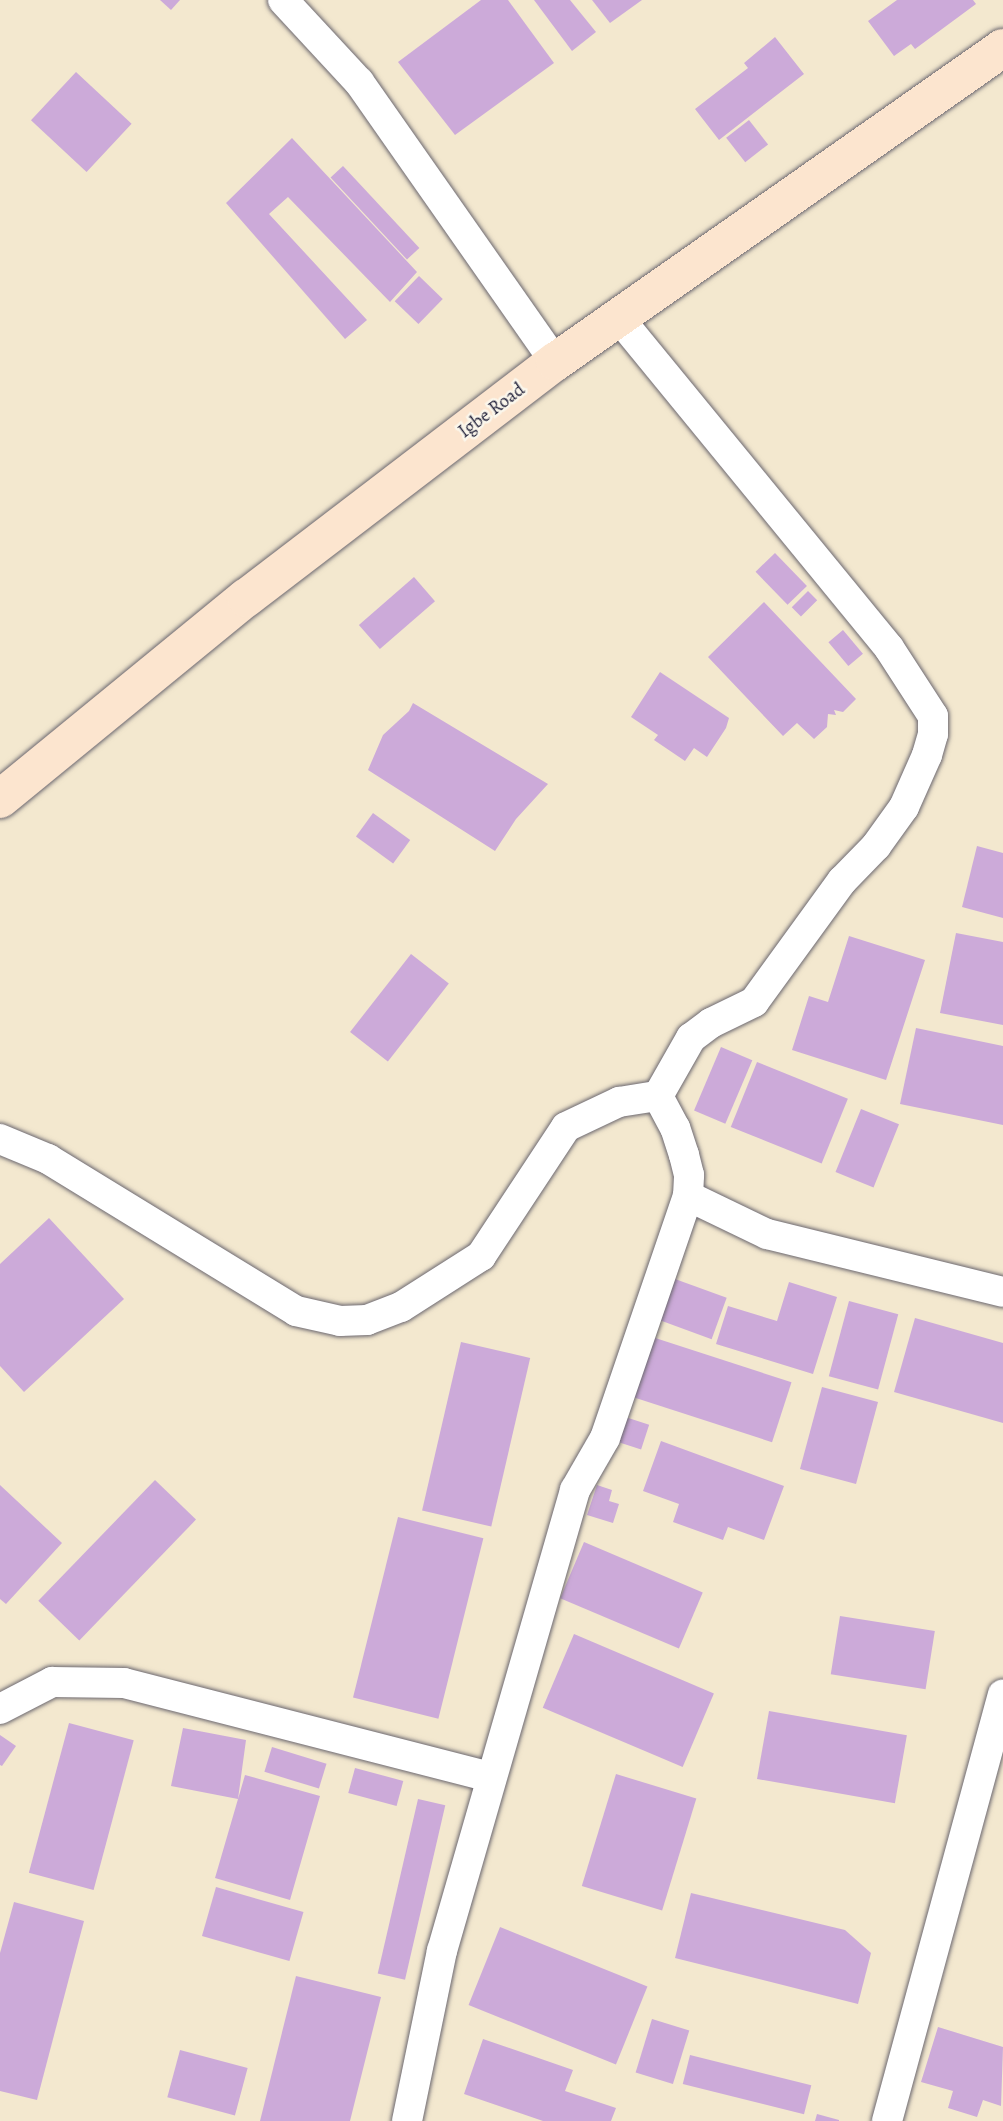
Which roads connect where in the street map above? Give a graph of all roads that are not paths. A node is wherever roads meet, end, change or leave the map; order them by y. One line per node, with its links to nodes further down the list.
1 (283, 0): 4 (street)
2 (1003, 48): 3 (street, Igbe Road)
3 (618, 317): 4 (street, Igbe Road); 6 (street)
4 (555, 362): 5 (street, Igbe Road)
5 (0, 799)
6 (658, 1096): 7 (street); 8 (street)
7 (0, 1139)
8 (688, 1196): 9 (street); 12 (street)
9 (1003, 1292)
10 (1003, 1694): 14 (street)
11 (0, 1709): 12 (street)
12 (491, 1777): 13 (street)
13 (407, 2121)
14 (887, 2121)

